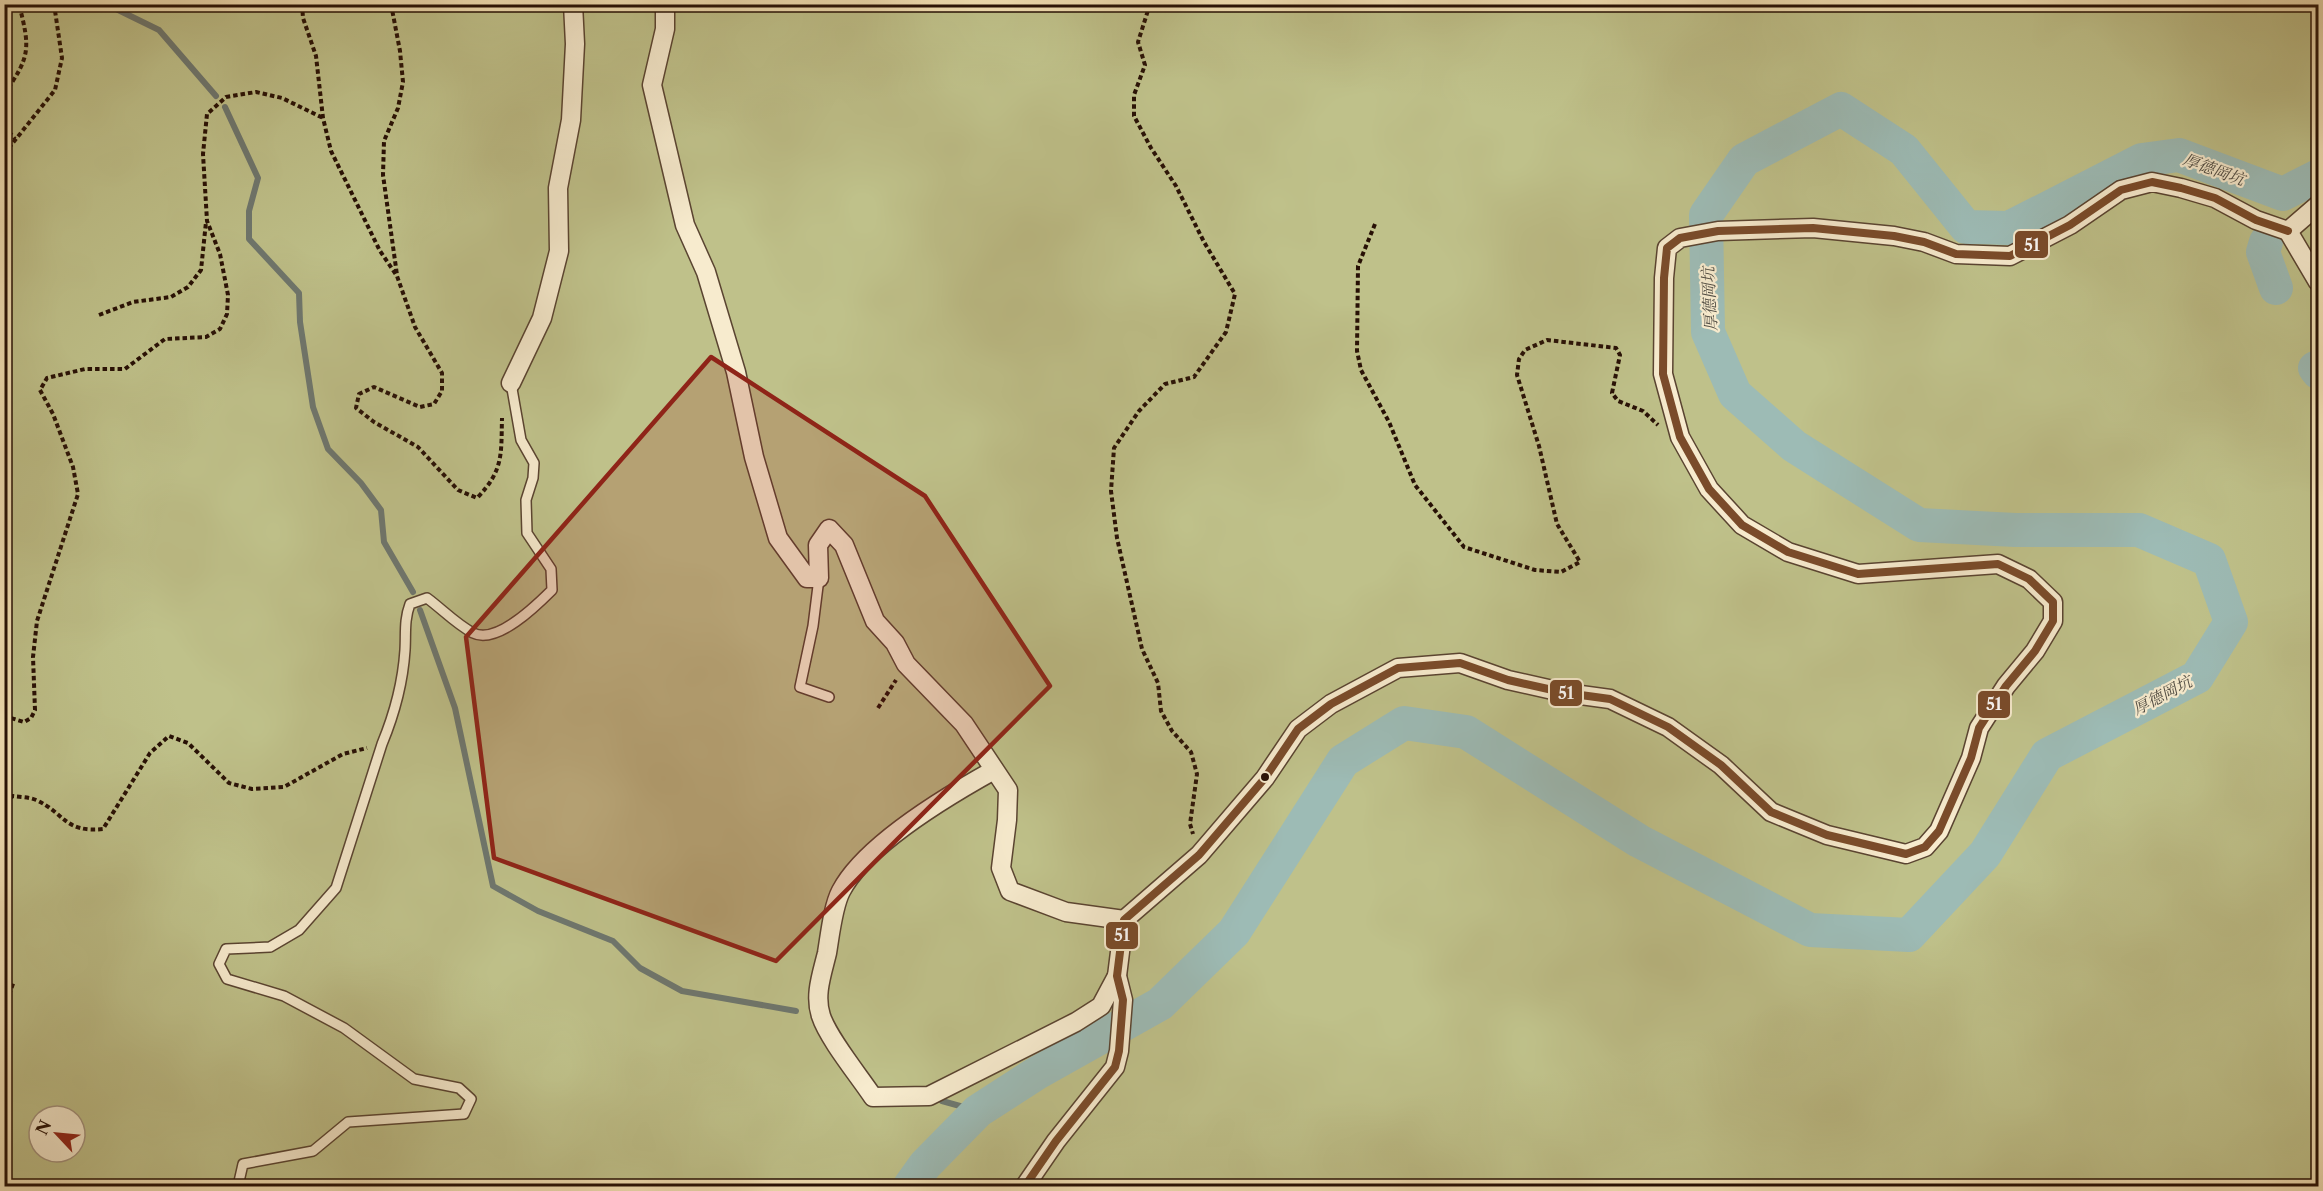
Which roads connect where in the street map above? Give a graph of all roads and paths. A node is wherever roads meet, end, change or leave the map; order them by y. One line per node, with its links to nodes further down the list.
1 (19, 4): 8 (path)
2 (54, 4): 11 (path)
3 (303, 4): 9 (path)
4 (391, 4): 17 (path)
5 (573, 4): 20 (street)
6 (665, 4): 23 (street)
7 (1150, 4): 32 (path)
8 (4, 94)
9 (323, 118): 14 (path); 17 (path)
10 (4, 126): 11 (path)
11 (15, 139): 12 (path)
12 (4, 154)
13 (2319, 205): 16 (street)
14 (207, 222): 19 (path); 27 (path)
15 (1375, 224): 22 (path)
16 (2288, 231): 18 (street); 22 (street)
17 (398, 276): 21 (path)
18 (2319, 282)
19 (99, 315)
20 (511, 383): 28 (lane)
21 (502, 415)
22 (1680, 437): 32 (street)
23 (819, 578): 24 (street); 25 (lane)
24 (906, 664): 26 (path); 29 (street)
25 (829, 697)
26 (878, 708)
27 (4, 716)
28 (382, 744): 30 (path); 38 (lane)
29 (994, 770): 34 (street); 35 (street)
30 (4, 802)
31 (4, 848): 33 (path)
32 (1199, 855): 34 (street)
33 (4, 870)
34 (1124, 920): 35 (street)
35 (1117, 976): 41 (street)
36 (14, 981): 37 (path)
37 (4, 1009)
38 (238, 1186)
39 (300, 1186): 40 (lane)
40 (304, 1186)
41 (1025, 1186)

